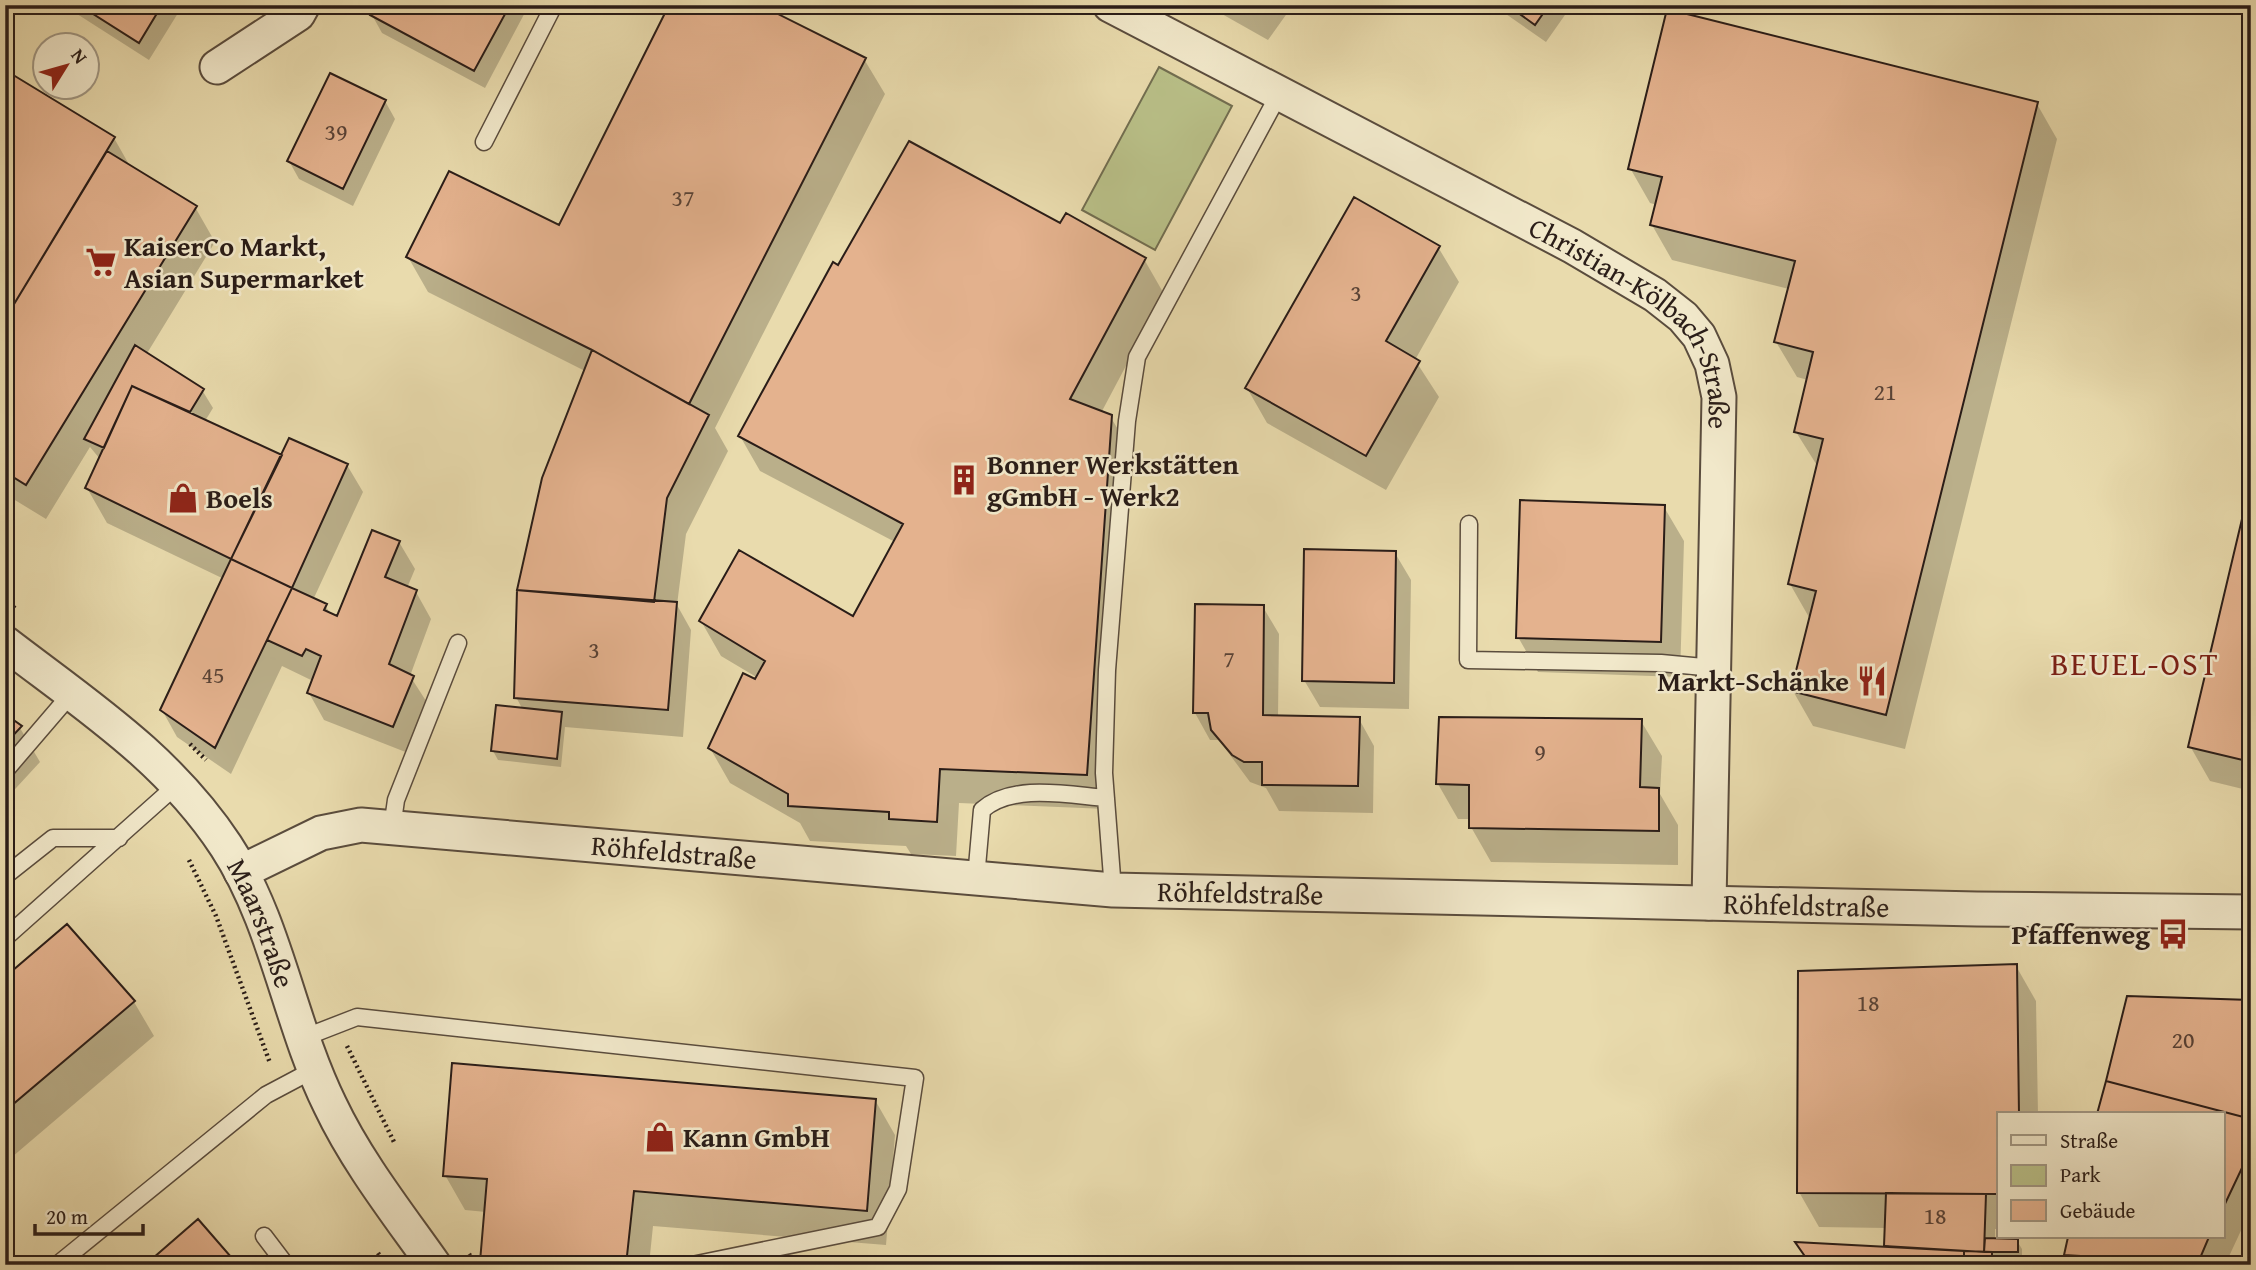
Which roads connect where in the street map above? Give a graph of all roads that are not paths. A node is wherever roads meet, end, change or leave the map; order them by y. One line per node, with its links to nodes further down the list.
1 (303, 5): 4 (street)
2 (554, 5): 6 (lane)
3 (1110, 5): 5 (street, Christian-Kölbach-Straße)
4 (217, 66)
5 (1279, 94): 10 (street, Christian-Kölbach-Straße); 14 (lane)
6 (484, 142)
7 (1469, 524): 10 (lane)
8 (5, 643): 11 (street, Maarstraße)
9 (458, 643): 15 (lane)
10 (1714, 667): 21 (street, Christian-Kölbach-Straße)
11 (71, 694): 12 (lane); 13 (street, Maarstraße)
12 (5, 771)
13 (179, 783): 16 (lane); 17 (street, Maarstraße)
14 (1106, 798): 19 (lane); 20 (lane)
15 (392, 828): 17 (street, Röhfeldstraße); 19 (street, Röhfeldstraße)
16 (119, 838): 18 (lane); 23 (lane)
17 (241, 872): 24 (street, Maarstraße)
18 (5, 876)
19 (976, 878): 20 (street, Röhfeldstraße)
20 (1113, 890): 21 (street, Röhfeldstraße)
21 (1709, 903): 22 (street, Röhfeldstraße)
22 (2251, 912)
23 (5, 938)
24 (303, 1038): 25 (street, Maarstraße); 30 (lane)
25 (315, 1069): 27 (lane); 29 (street, Maarstraße)
26 (264, 1236): 28 (lane)
27 (57, 1265)
28 (286, 1265)
29 (434, 1265)
30 (692, 1265)

